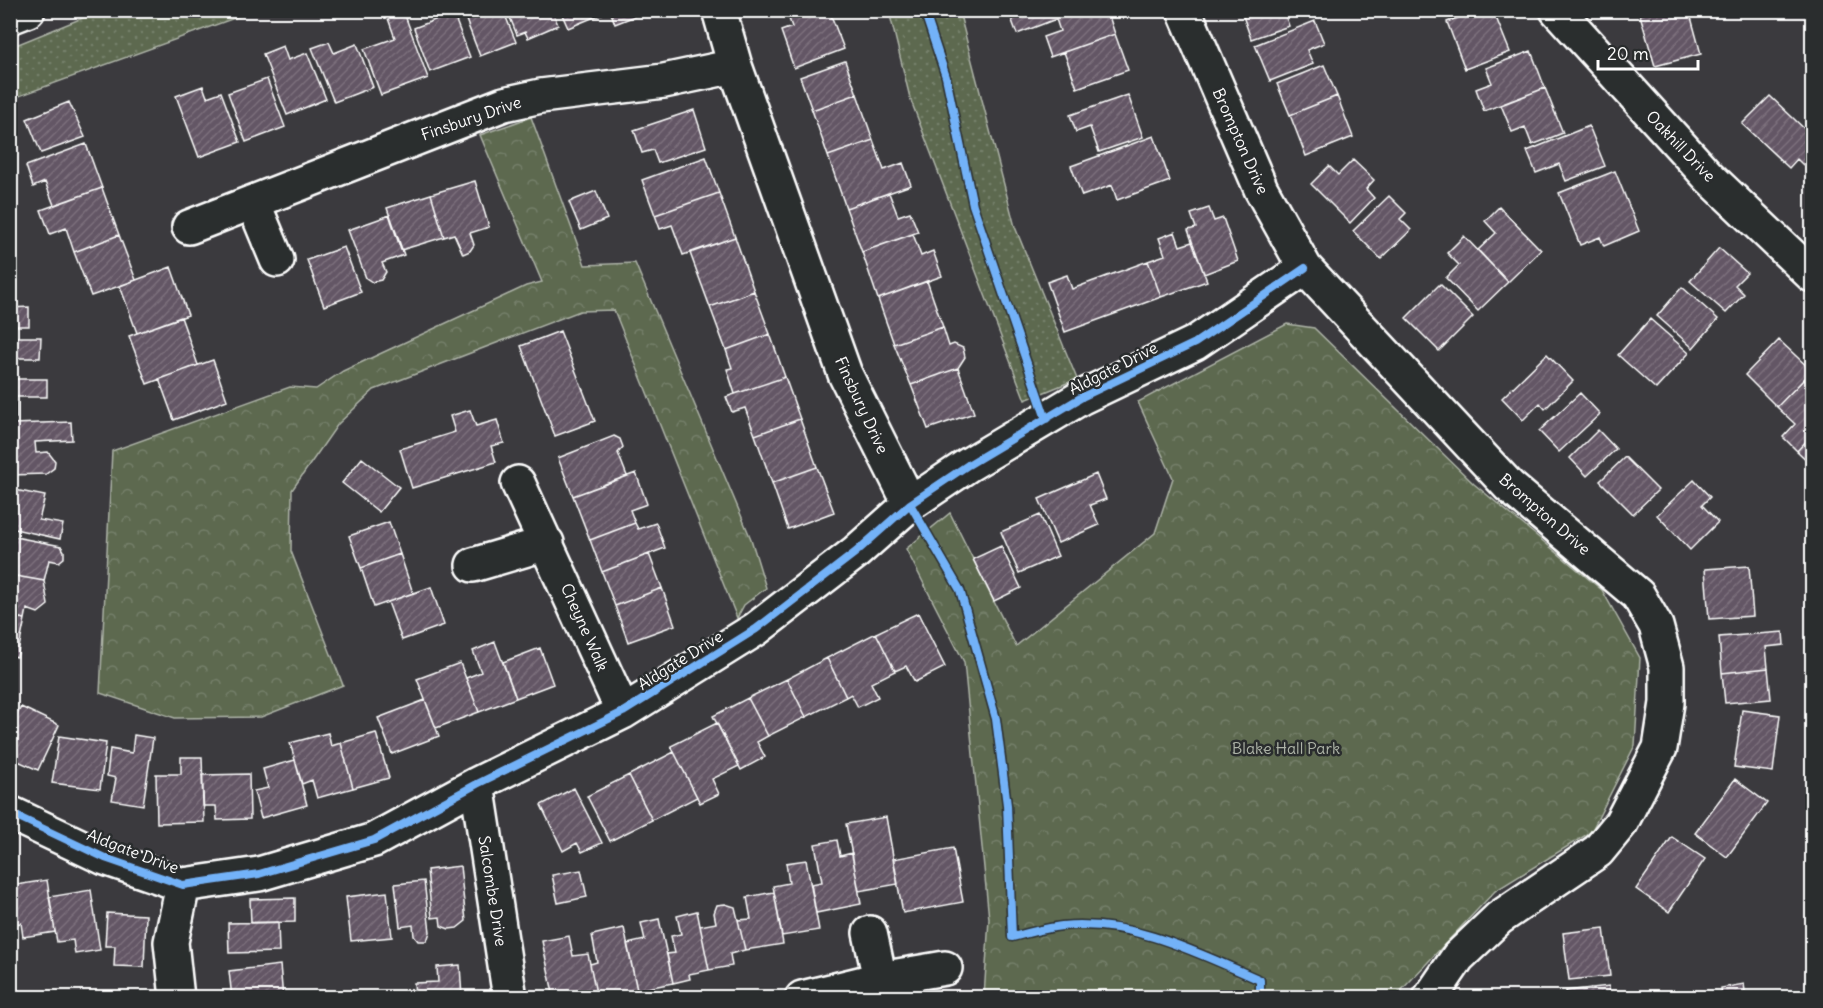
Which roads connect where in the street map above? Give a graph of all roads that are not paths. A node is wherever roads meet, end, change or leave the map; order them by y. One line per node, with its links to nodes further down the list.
1 (28, 10): 5 (street)
2 (719, 10): 6 (street, Finsbury Drive)
3 (1184, 10): 10 (street, Brompton Drive)
4 (1557, 10): 11 (street, Oakhill Drive)
5 (10, 17)
6 (735, 66): 7 (street, Finsbury Drive); 13 (street, Finsbury Drive)
7 (253, 202): 8 (street, Finsbury Drive); 9 (street)
8 (189, 227)
9 (277, 260)
10 (1305, 268): 13 (street, Aldgate Drive); 26 (street, Brompton Drive)
11 (1812, 275)
12 (518, 483): 14 (street, Cheyne Walk)
13 (910, 504): 16 (street, Aldgate Drive)
14 (547, 543): 15 (street); 16 (street, Cheyne Walk)
15 (473, 565)
16 (623, 712): 17 (street, Aldgate Drive)
17 (477, 784): 19 (street, Aldgate Drive); 24 (street, Salcombe Drive)
18 (10, 813): 19 (street, Aldgate Drive)
19 (183, 885): 23 (street)
20 (870, 933): 22 (street)
21 (945, 968): 22 (street)
22 (880, 979): 25 (street)
23 (177, 998)
24 (510, 998)
25 (802, 998)
26 (1430, 998)

